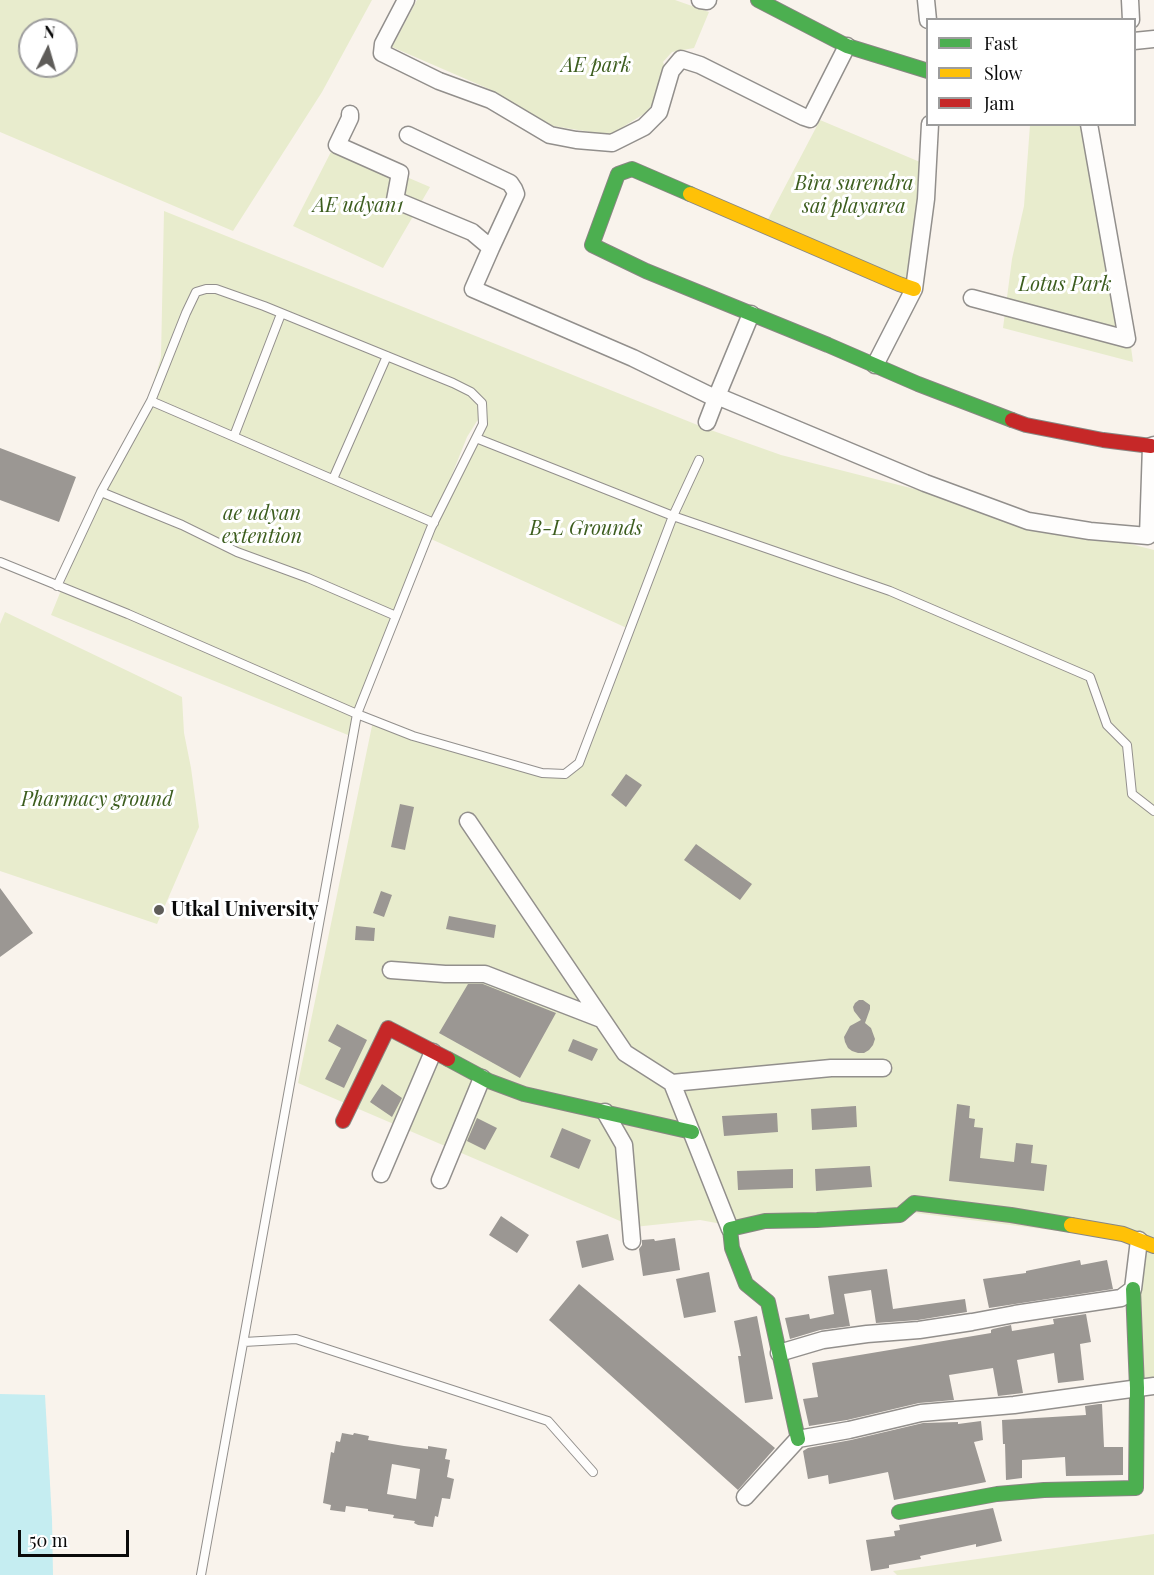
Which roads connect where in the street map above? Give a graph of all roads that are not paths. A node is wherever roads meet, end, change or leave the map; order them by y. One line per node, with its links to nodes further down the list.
1 (406, 0): 11 (street)
2 (700, 0): 3 (street)
3 (708, 0)
4 (758, 0): 11 (street)
5 (926, 0): 7 (street)
6 (1130, 0): 8 (street)
7 (928, 18)
8 (1131, 18)
9 (1154, 39): 10 (street)
10 (1136, 41)
11 (847, 46): 12 (street)
12 (926, 71)
13 (350, 114): 17 (street)
14 (930, 126): 18 (street)
15 (1089, 126): 19 (street)
16 (408, 135): 17 (street)
17 (491, 248): 24 (street)
18 (914, 289): 21 (street); 23 (street)
19 (972, 298)
20 (281, 314): 22 (lane); 25 (lane); 27 (lane)
21 (751, 314): 23 (street); 24 (street)
22 (387, 356): 28 (lane); 31 (lane)
23 (875, 365): 29 (street)
24 (717, 397): 26 (street); 29 (street)
25 (151, 400): 27 (lane); 32 (lane)
26 (707, 422)
27 (234, 436): 31 (lane)
28 (476, 438): 33 (lane); 34 (lane)
29 (1153, 446)
30 (699, 460): 33 (lane)
31 (333, 479): 34 (lane)
32 (101, 492): 36 (lane); 37 (lane)
33 (673, 516): 38 (lane); 39 (lane)
34 (434, 523): 37 (lane)
35 (0, 562): 36 (lane)
36 (57, 586): 38 (lane)
37 (396, 616): 38 (lane)
38 (357, 714): 56 (lane)
39 (1154, 811)
40 (468, 821): 42 (street)
41 (392, 970): 42 (street)
42 (601, 1019): 46 (street)
43 (433, 1052): 45 (street); 48 (street); 50 (street)
44 (884, 1068): 46 (street)
45 (482, 1078): 47 (street); 51 (street)
46 (672, 1083): 49 (street)
47 (605, 1112): 49 (street); 53 (street)
48 (343, 1121)
49 (692, 1132): 52 (street)
50 (381, 1174)
51 (440, 1180)
52 (730, 1229): 54 (street); 57 (street)
53 (632, 1241)
54 (1146, 1243): 55 (street)
55 (1133, 1290): 57 (street); 58 (street)
56 (244, 1342): 60 (lane); 63 (lane)
57 (779, 1353): 59 (street)
58 (1146, 1387): 59 (street); 62 (street)
59 (798, 1439): 61 (street)
60 (593, 1472)
61 (745, 1497)
62 (899, 1512)
63 (201, 1575)

